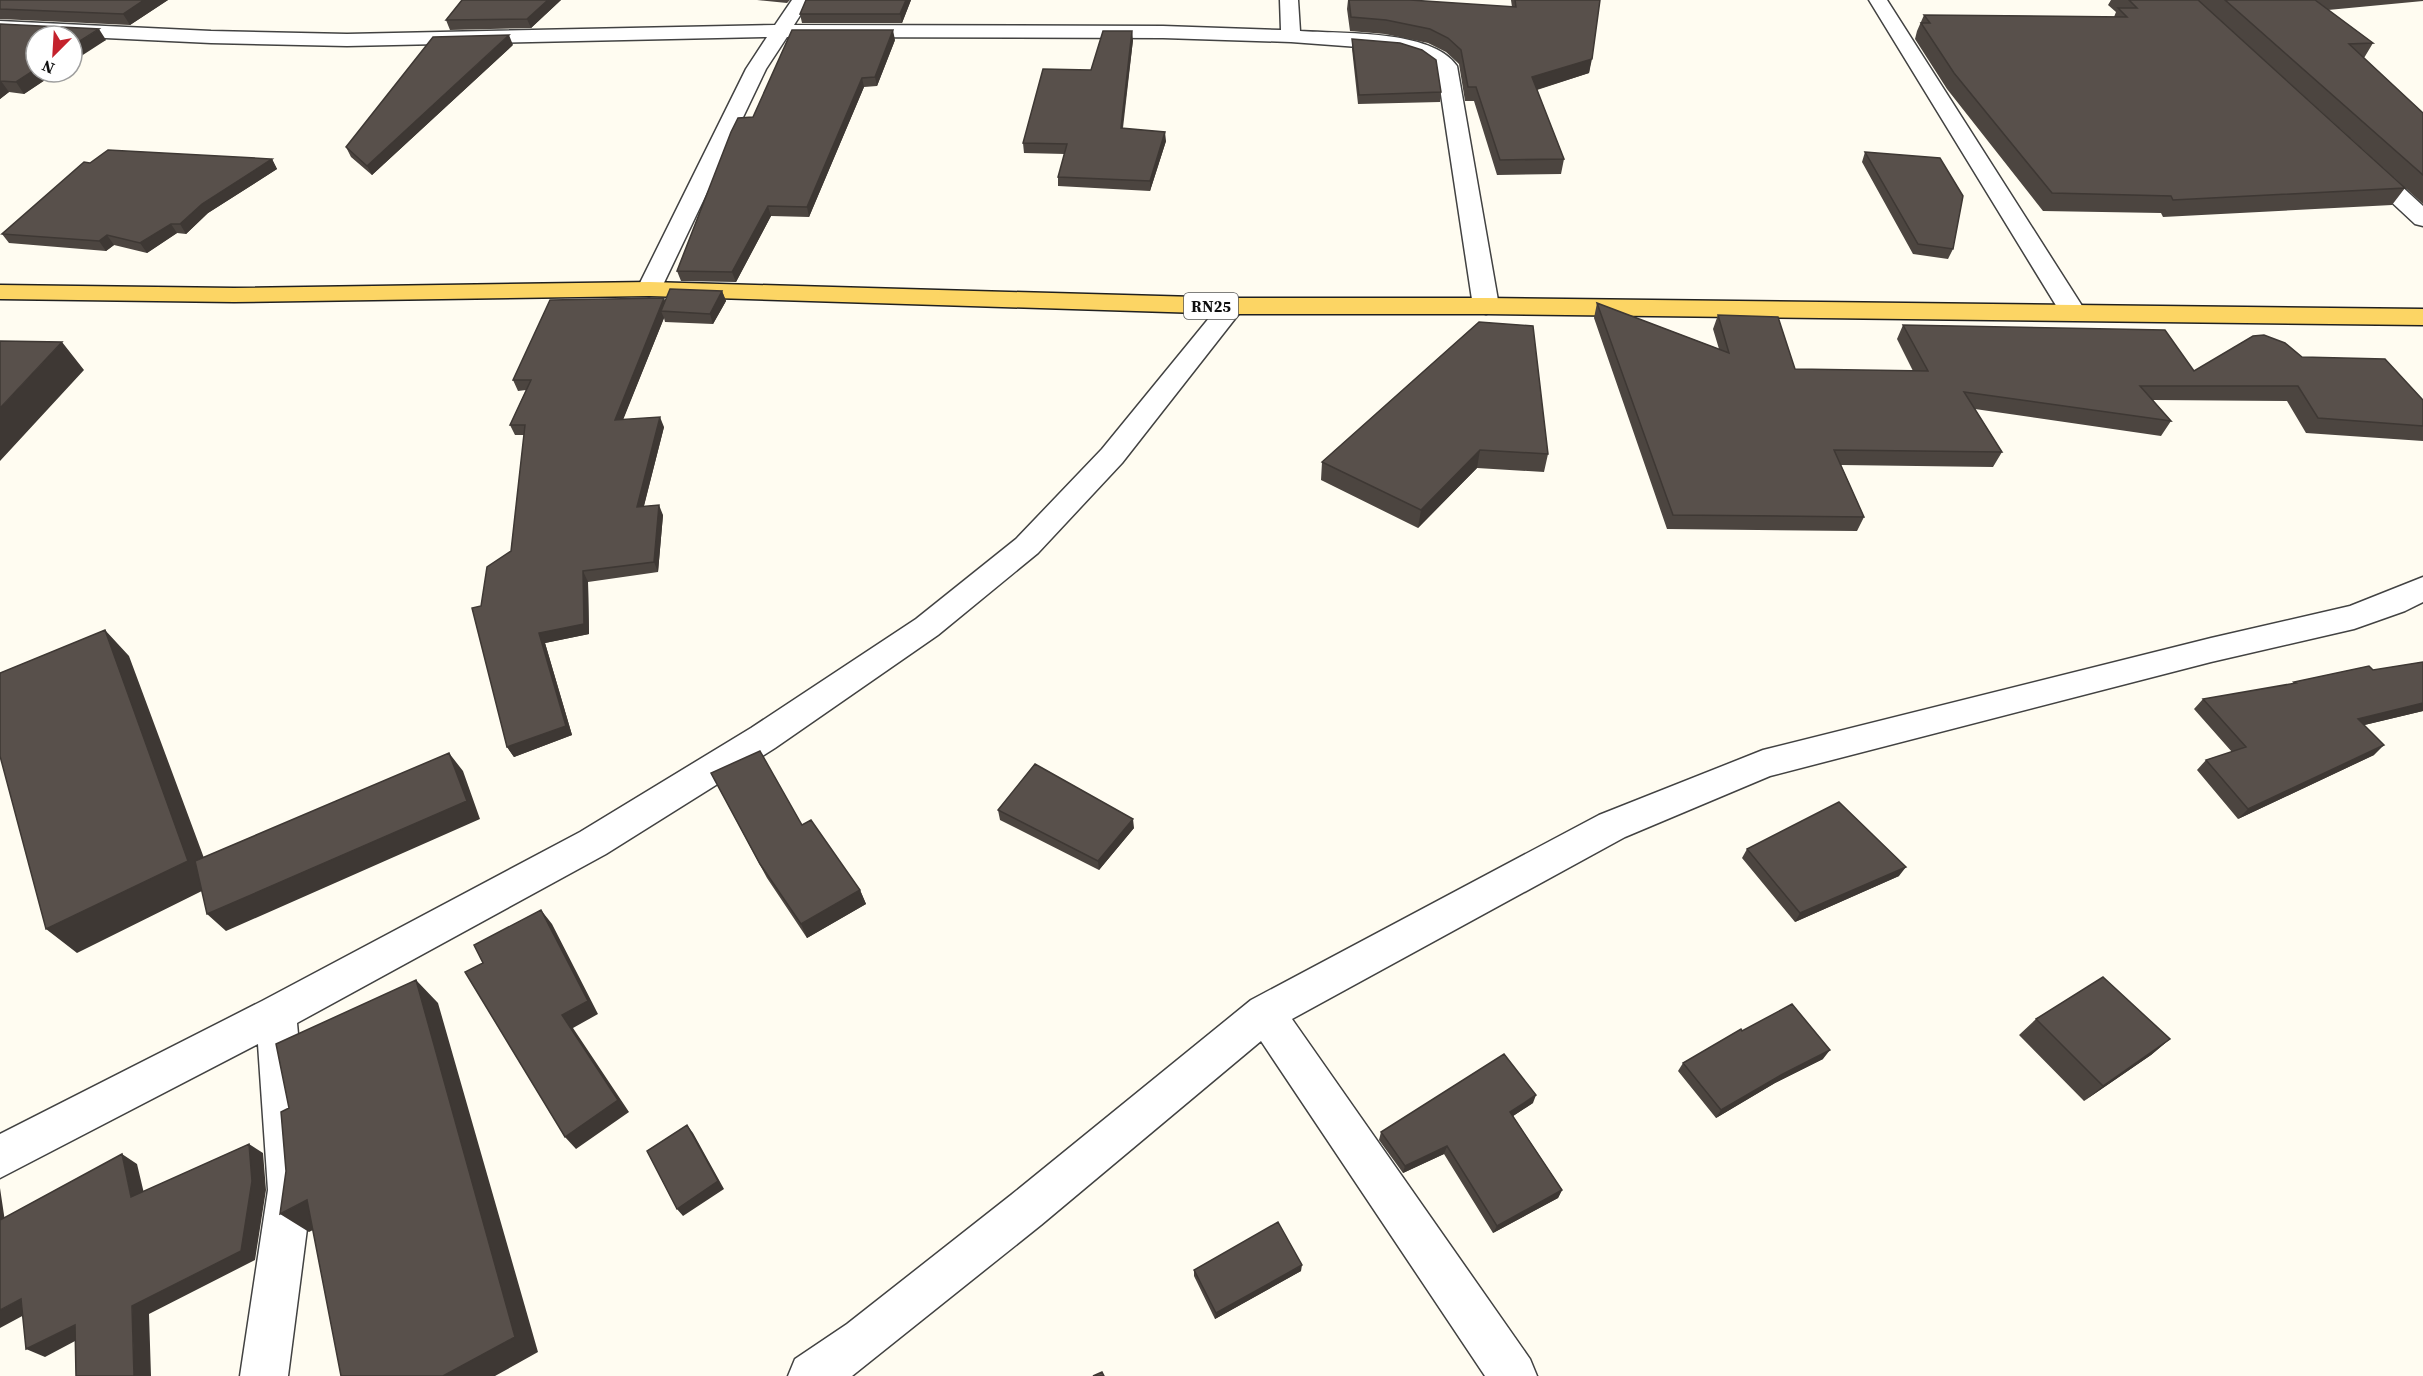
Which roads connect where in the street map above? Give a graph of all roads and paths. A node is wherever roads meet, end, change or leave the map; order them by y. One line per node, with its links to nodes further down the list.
1 (801, 0): 5 (street)
2 (1289, 0): 6 (street)
3 (1878, 0): 13 (street)
4 (0, 27): 5 (street)
5 (783, 31): 6 (street); 9 (street)
6 (1291, 36): 12 (street)
7 (2348, 149): 8 (street)
8 (2423, 219)
9 (649, 289): 10 (main road, RN25); 11 (main road, RN25)
10 (0, 292)
11 (1232, 306): 12 (main road, RN25); 17 (street)
12 (1486, 306): 13 (main road, RN25)
13 (2073, 312): 14 (main road, RN25)
14 (2423, 317)
15 (2423, 588): 16 (street)
16 (1265, 1013): 20 (street); 21 (street)
17 (276, 1014): 18 (street); 19 (street)
18 (0, 1157)
19 (264, 1376)
20 (812, 1376)
21 (1513, 1376)

